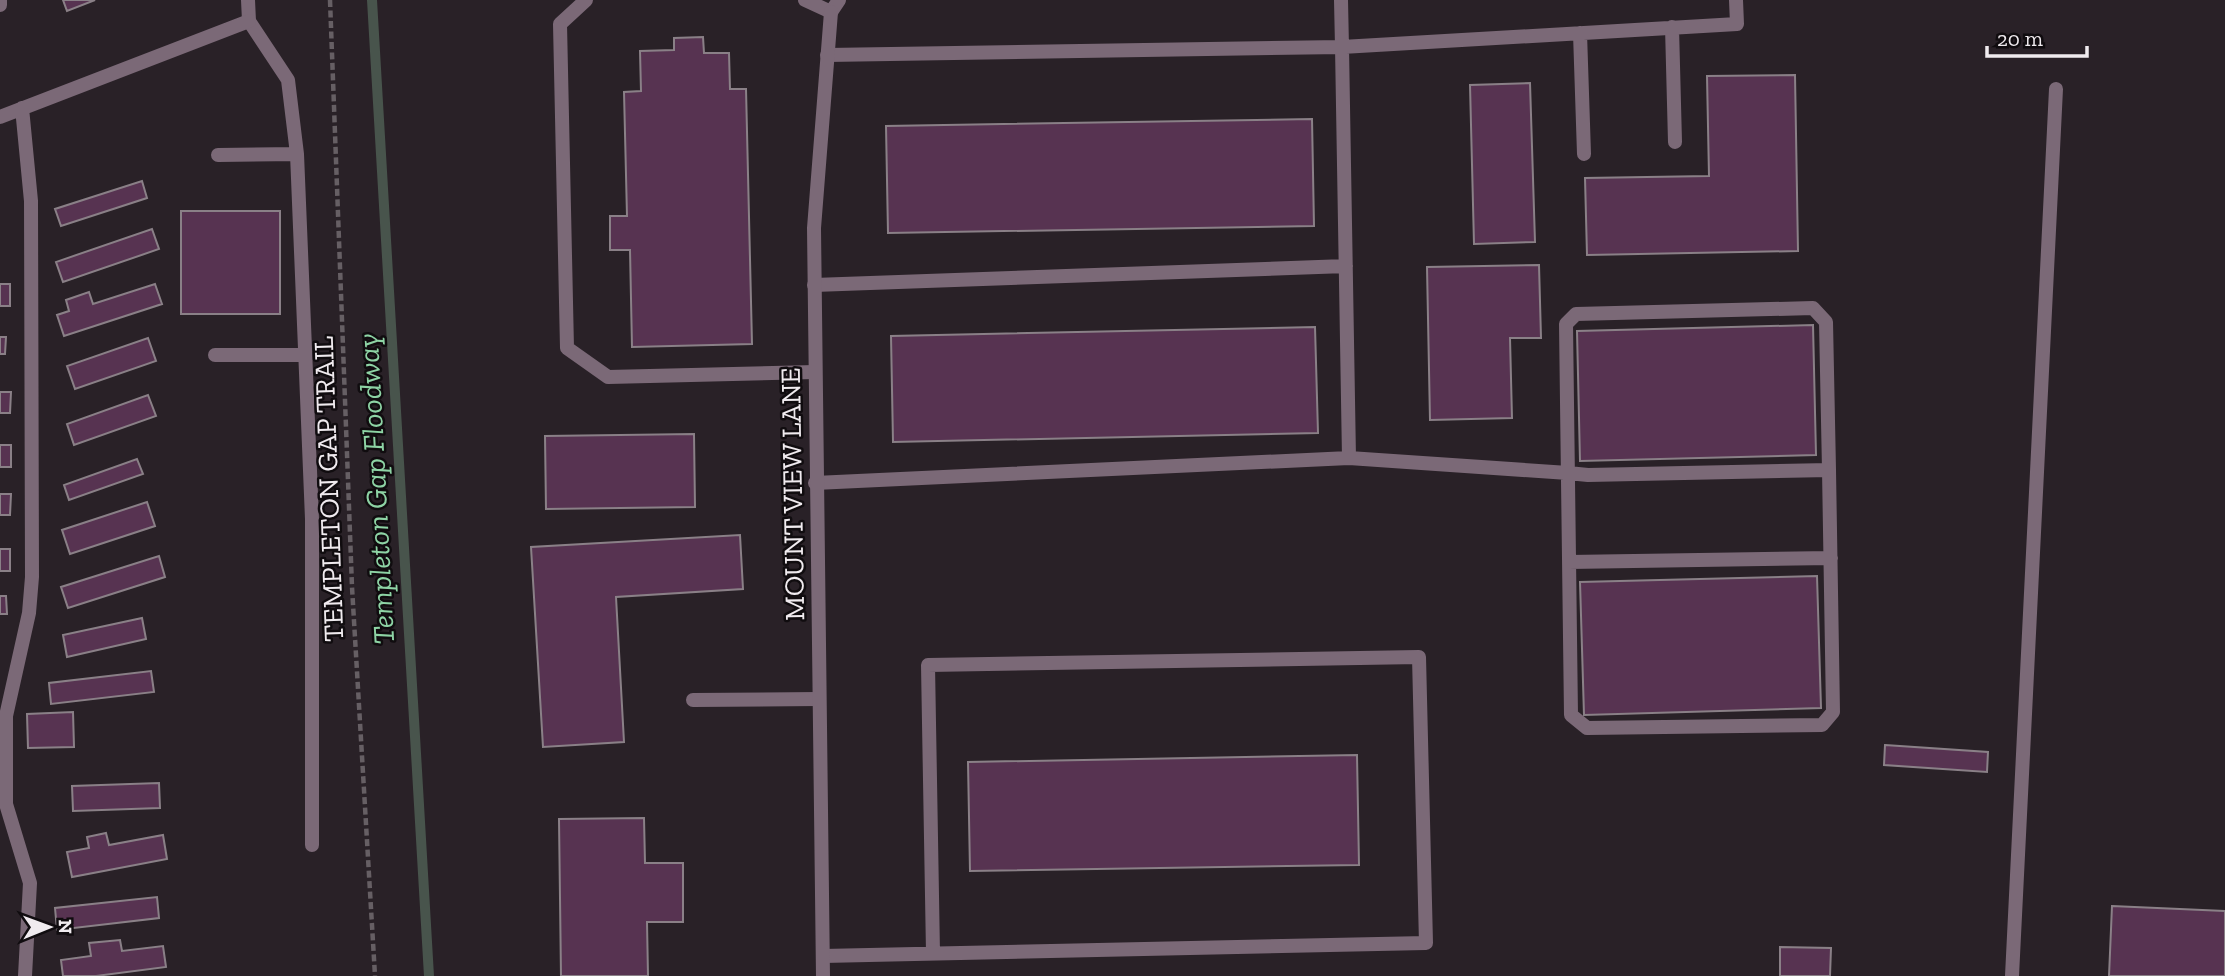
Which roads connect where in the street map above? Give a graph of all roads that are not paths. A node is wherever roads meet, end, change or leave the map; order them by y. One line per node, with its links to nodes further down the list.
1 (248, 0): 7 (street)
2 (586, 0): 23 (street)
3 (806, 0): 6 (street)
4 (1341, 0): 10 (street)
5 (1736, 0): 8 (street)
6 (835, 6): 11 (street, MOUNT VIEW LANE)
7 (249, 21): 13 (street); 16 (street)
8 (1672, 27): 9 (street); 15 (street)
9 (1580, 33): 10 (street); 17 (street)
10 (1342, 47): 11 (street); 19 (street)
11 (827, 55): 20 (street, MOUNT VIEW LANE)
12 (2056, 89): 37 (street)
13 (22, 108): 14 (street); 35 (street)
14 (0, 117)
15 (1675, 142)
16 (296, 154): 18 (street); 22 (street)
17 (1584, 154)
18 (218, 155)
19 (1346, 266): 20 (street); 24 (street)
20 (814, 285): 23 (street, MOUNT VIEW LANE)
21 (215, 355): 22 (street)
22 (303, 355): 32 (street)
23 (815, 372): 27 (street, MOUNT VIEW LANE)
24 (1349, 458): 26 (street); 27 (street)
25 (1829, 470): 26 (street); 26 (street); 28 (street)
26 (1568, 473): 29 (street)
27 (815, 483): 30 (street, MOUNT VIEW LANE)
28 (1831, 558): 29 (street); 29 (street)
29 (1569, 562)
30 (819, 699): 31 (street); 34 (street, MOUNT VIEW LANE)
31 (692, 700)
32 (312, 845)
33 (933, 953): 33 (street); 34 (street)
34 (823, 956): 36 (street, MOUNT VIEW LANE)
35 (24, 976)
36 (823, 976)
37 (2012, 976)

